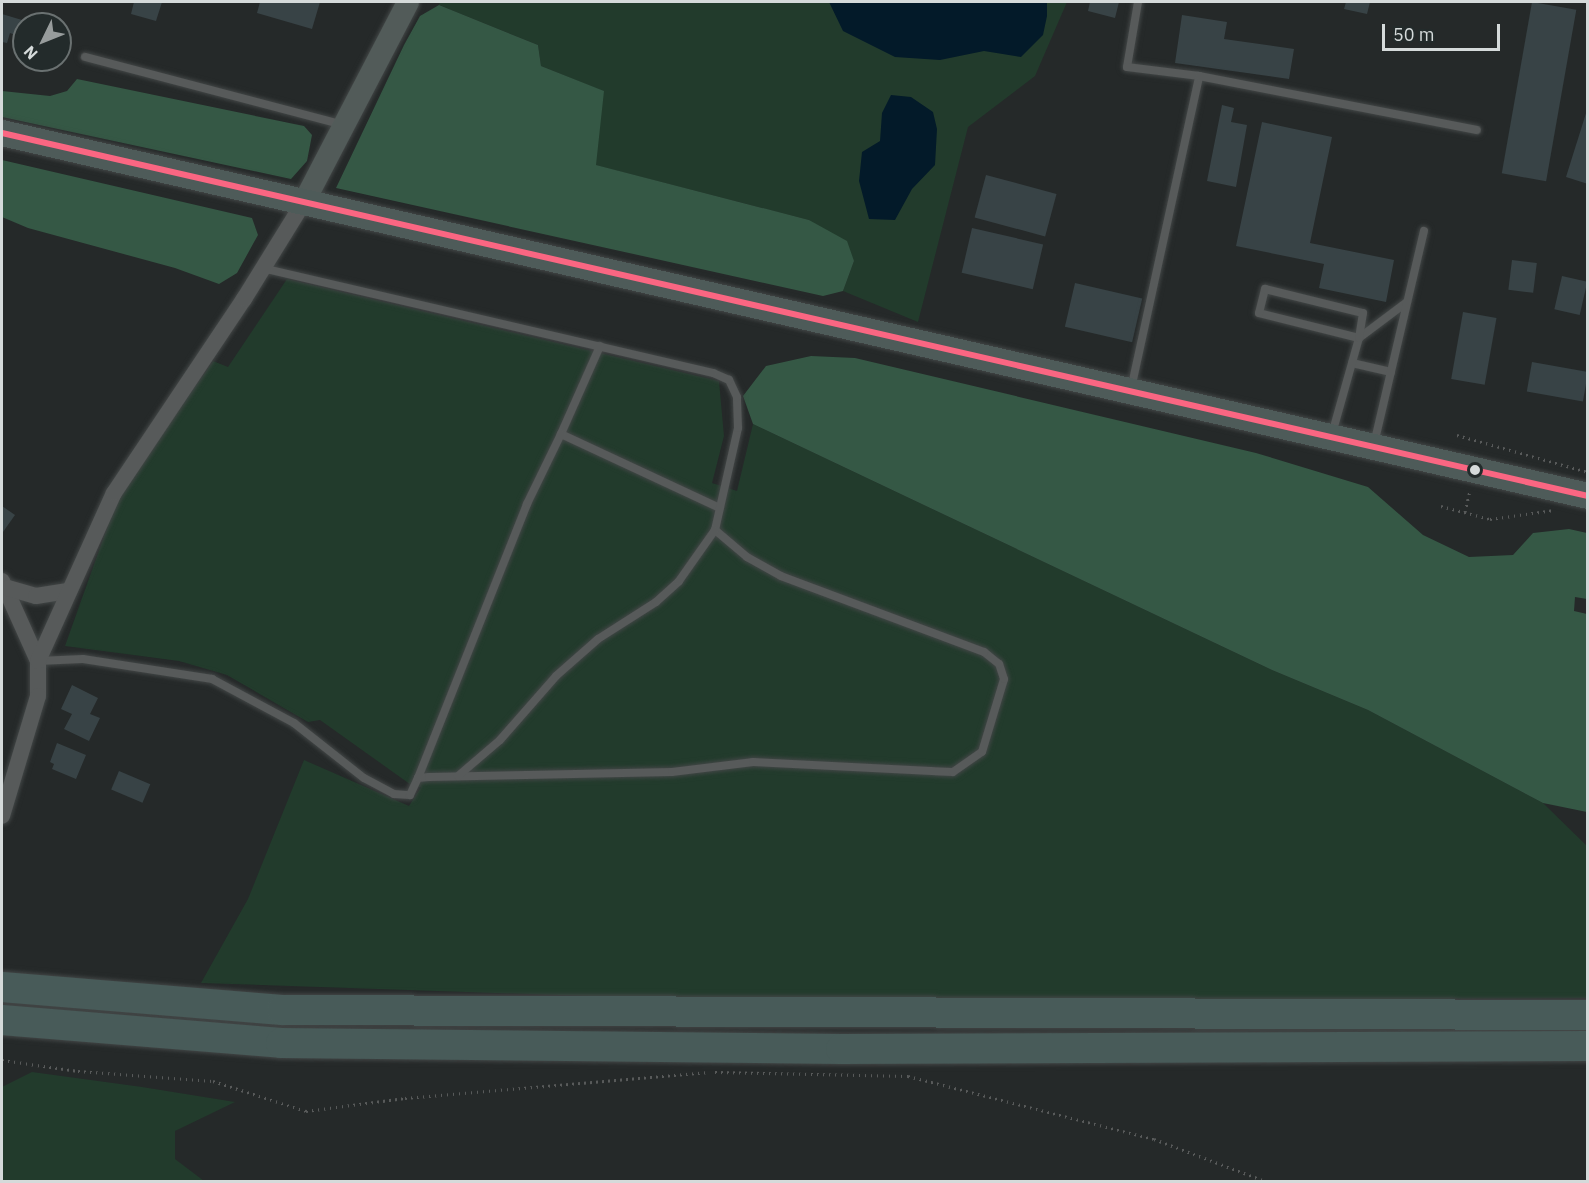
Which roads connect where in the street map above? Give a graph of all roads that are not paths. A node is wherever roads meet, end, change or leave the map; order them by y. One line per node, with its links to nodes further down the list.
1 (408, 2): 5 (street)
2 (1138, 2): 4 (lane)
3 (85, 57): 5 (lane)
4 (1199, 76): 6 (lane); 16 (lane)
5 (344, 125): 8 (street)
6 (1478, 130)
7 (2, 133): 8 (main road)
8 (304, 202): 10 (street); 16 (main road)
9 (1424, 231): 11 (lane)
10 (260, 268): 13 (lane); 24 (street)
11 (1407, 302): 12 (lane); 15 (lane)
12 (1359, 338): 12 (lane); 14 (lane)
13 (600, 346): 17 (lane); 21 (lane)
14 (1352, 363): 15 (lane); 18 (lane)
15 (1391, 372): 19 (lane)
16 (1130, 393): 18 (main road)
17 (561, 434): 21 (lane); 27 (lane)
18 (1331, 438): 19 (main road)
19 (1373, 448): 20 (main road)
20 (1587, 496)
21 (720, 508): 22 (lane)
22 (715, 530): 26 (lane); 26 (lane)
23 (5, 584): 24 (street); 25 (street)
24 (68, 591): 25 (street)
25 (38, 661): 27 (lane); 28 (street)
26 (458, 776): 27 (lane)
27 (418, 778)
28 (2, 816)
29 (2, 987): 30 (highway)
30 (1587, 1016)
31 (2, 1020): 32 (highway)
32 (1587, 1046)

